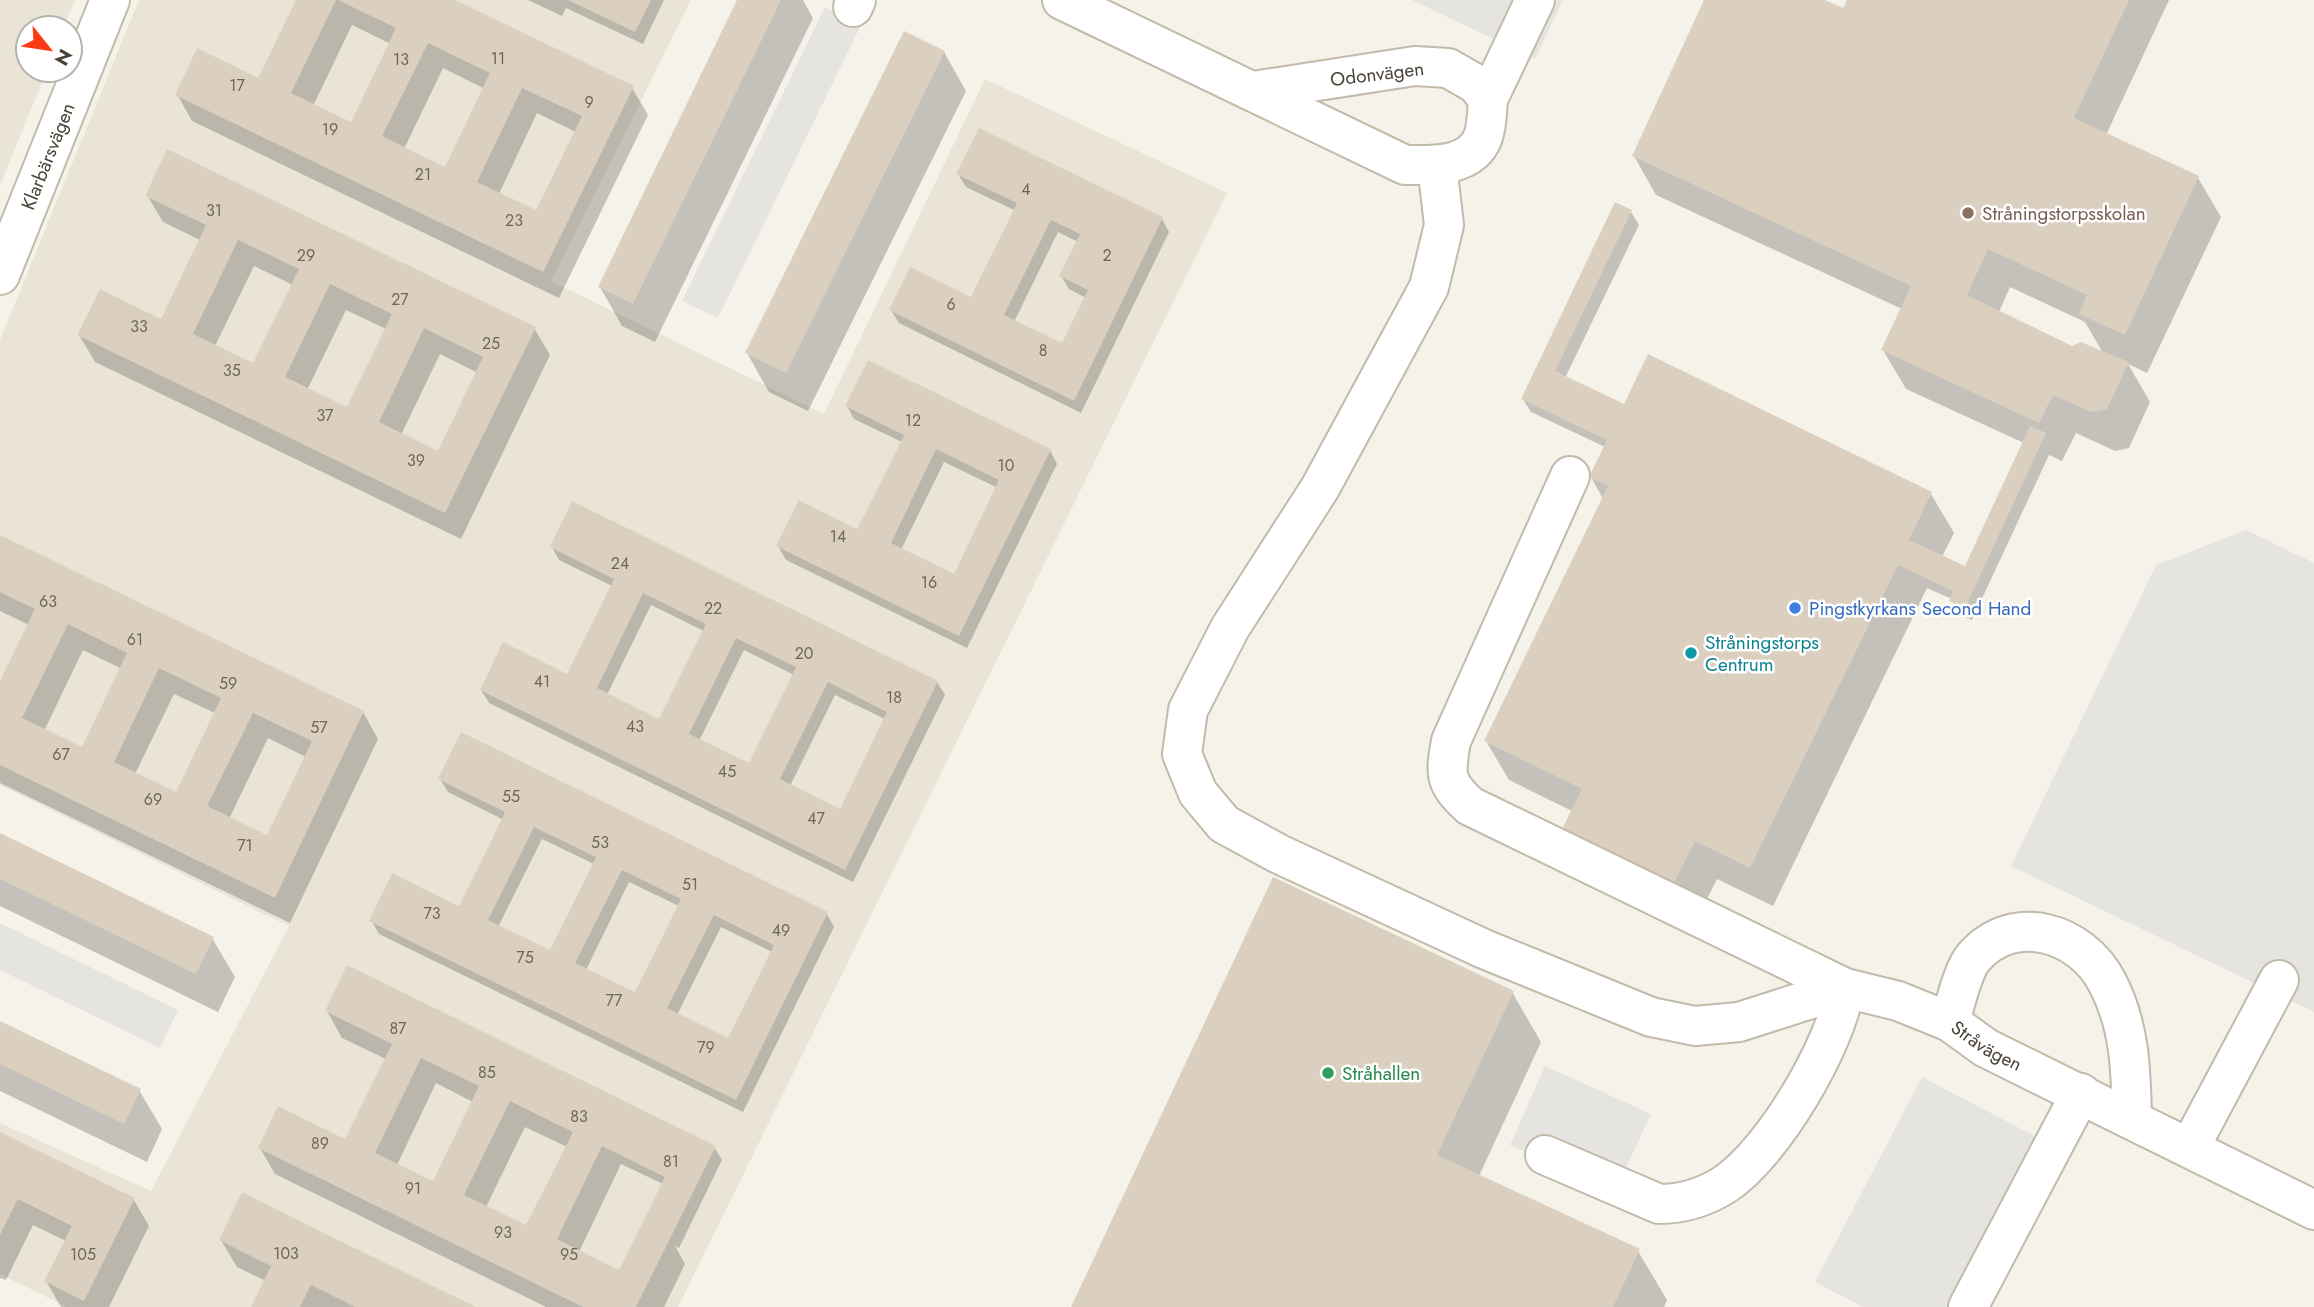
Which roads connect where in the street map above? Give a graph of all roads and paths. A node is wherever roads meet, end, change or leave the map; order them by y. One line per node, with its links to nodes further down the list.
1 (110, 0): 7 (street, Klarbärsvägen)
2 (1062, 0): 4 (street)
3 (1535, 0): 5 (street)
4 (1253, 91): 5 (street, Odonvägen); 6 (street)
5 (1488, 99): 6 (street)
6 (1437, 165): 10 (street)
7 (0, 275)
8 (1570, 476): 10 (street)
9 (2279, 980): 14 (street)
10 (1845, 988): 11 (street); 15 (street)
11 (1950, 1022): 12 (street, Stråvägen); 13 (street, Stråvägen)
12 (2081, 1093): 13 (street, Stråvägen); 17 (street)
13 (2132, 1118): 14 (street, Stråvägen)
14 (2190, 1147): 16 (street, Stråvägen)
15 (1545, 1155)
16 (2314, 1210)
17 (1969, 1307)

